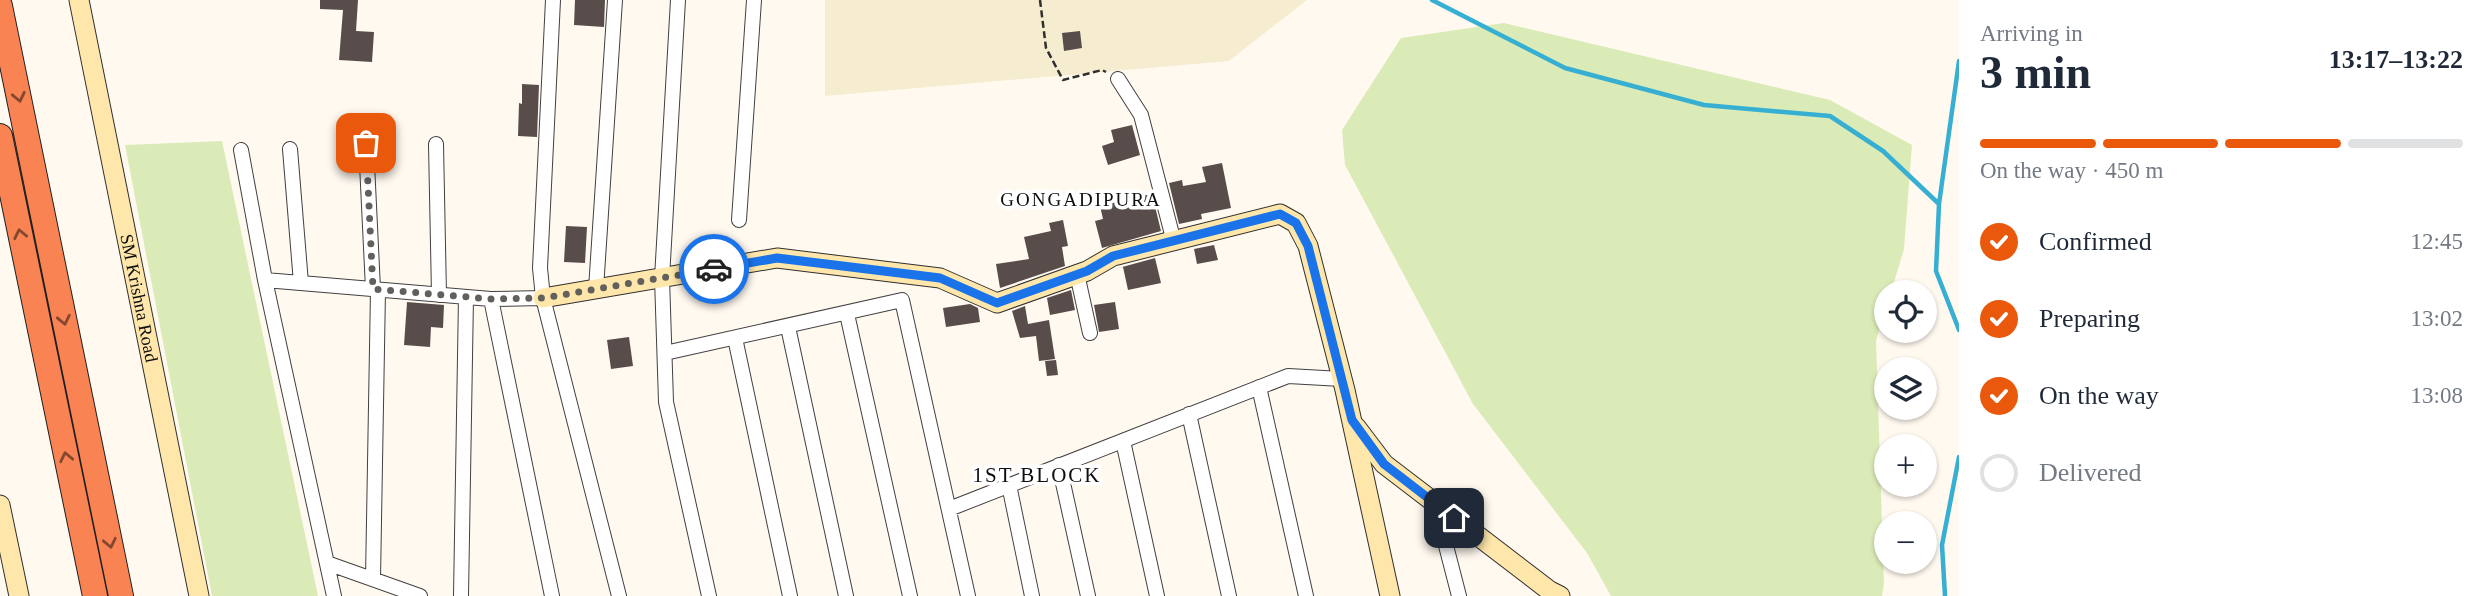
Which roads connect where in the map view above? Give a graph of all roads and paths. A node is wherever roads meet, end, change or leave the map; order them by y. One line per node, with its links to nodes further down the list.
1 (79, 0): 48 (street, SM Krishna Road)
2 (554, 0): 24 (street)
3 (615, 0): 21 (street)
4 (678, 0): 17 (street)
5 (754, 0): 14 (street)
6 (1040, 0): 8 (path)
7 (0, 6): 47 (highway, one-way to 47)
8 (1118, 79): 15 (street)
9 (0, 136): 46 (highway, one-way to 9)
10 (366, 143): 20 (street)
11 (436, 144): 22 (street)
12 (290, 149): 19 (street)
13 (241, 150): 18 (street)
14 (739, 220)
15 (1174, 242): 16 (street); 31 (street)
16 (1077, 274): 17 (street); 28 (street)
17 (662, 278): 21 (street); 30 (street)
18 (265, 280): 19 (street); 41 (street)
19 (301, 283): 20 (street)
20 (376, 289): 22 (street); 43 (street)
21 (596, 289): 24 (street)
22 (439, 295): 23 (street)
23 (466, 297): 25 (street); 51 (street)
24 (544, 298): 25 (street); 53 (street)
25 (491, 299): 52 (street)
26 (847, 314): 27 (street); 40 (street); 57 (street)
27 (788, 327): 29 (street); 56 (street)
28 (1090, 332)
29 (735, 338): 30 (street); 55 (street)
30 (665, 353): 54 (street)
31 (1342, 379): 32 (street); 34 (street)
32 (1259, 387): 33 (street); 63 (street)
33 (1189, 414): 35 (street); 62 (street)
34 (1352, 420): 38 (street); 64 (street)
35 (1123, 441): 36 (street); 61 (street)
36 (1059, 465): 37 (street); 60 (street)
37 (1009, 485): 40 (street); 59 (street)
38 (1435, 503): 44 (street); 65 (street)
39 (0, 505): 42 (street)
40 (949, 509): 58 (street)
41 (327, 563): 43 (street); 49 (street)
42 (7, 566): 45 (street)
43 (373, 579): 50 (street)
44 (1554, 594)
45 (19, 596)
46 (95, 596)
47 (121, 596)
48 (199, 596)
49 (334, 596)
50 (419, 596)
51 (461, 596)
52 (552, 596)
53 (619, 596)
54 (709, 596)
55 (790, 596)
56 (846, 596)
57 (909, 596)
58 (968, 596)
59 (1032, 596)
60 (1088, 596)
61 (1157, 596)
62 (1229, 596)
63 (1306, 596)
64 (1390, 596)
65 (1459, 596)

